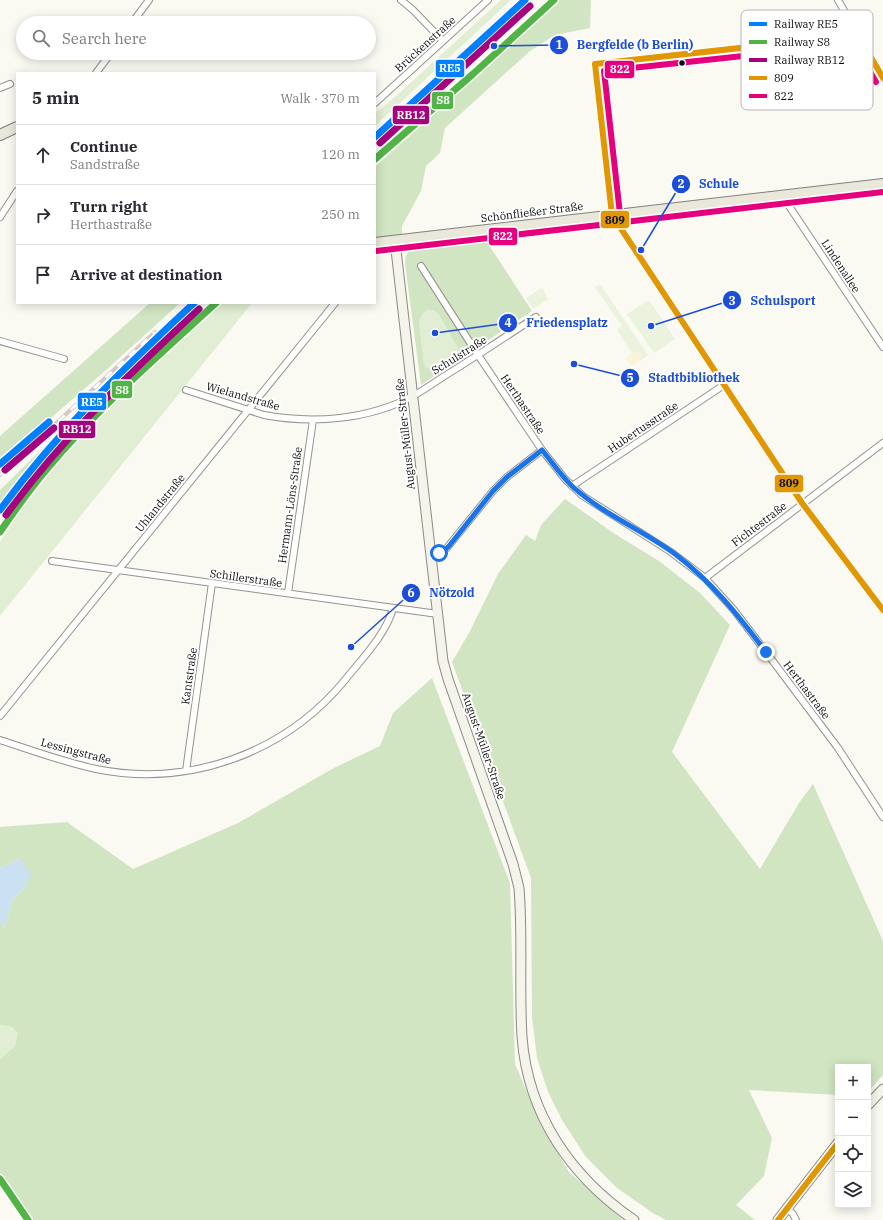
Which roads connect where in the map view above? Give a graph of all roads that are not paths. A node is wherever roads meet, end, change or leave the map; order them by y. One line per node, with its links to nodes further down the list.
1 (149, 0): 6 (street)
2 (401, 0): 7 (street)
3 (488, 0): 7 (street, Brückenstraße)
4 (838, 0): 5 (street)
5 (844, 10)
6 (137, 16)
7 (443, 41): 15 (street, Brückenstraße)
8 (741, 48): 21 (street)
9 (106, 60): 11 (street)
10 (873, 61): 12 (street)
11 (97, 72)
12 (883, 78)
13 (10, 84): 14 (street)
14 (0, 88)
15 (376, 102)
16 (16, 127): 17 (main road)
17 (0, 135)
18 (883, 184): 20 (main road, Schönfließer Straße)
19 (16, 193): 22 (street)
20 (786, 195): 21 (main road, Schönfließer Straße); 29 (street, Lindenallee)
21 (612, 215): 23 (main road, Schönfließer Straße); 32 (street)
22 (0, 217)
23 (395, 241): 24 (main road, Schönfließer Straße); 34 (main road, August-Müller-Straße)
24 (376, 243)
25 (421, 266): 30 (street, Herthastraße)
26 (334, 304): 35 (street, Uhlandstraße)
27 (536, 317): 30 (street, Schulstraße)
28 (0, 341): 31 (street)
29 (883, 347)
30 (478, 355): 34 (street, Schulstraße); 38 (street, Herthastraße)
31 (64, 359)
32 (724, 385): 39 (street, Hubertusstraße); 40 (street)
33 (186, 390): 35 (street, Wielandstraße)
34 (413, 396): 36 (street, Wielandstraße); 41 (main road, August-Müller-Straße)
35 (248, 410): 36 (street, Wielandstraße); 43 (street, Uhlandstraße)
36 (313, 420): 46 (street, Hermann-Löns-Straße)
37 (883, 443): 40 (street, Fichtestraße)
38 (542, 450): 39 (street, Herthastraße); 41 (street)
39 (572, 486): 44 (street, Herthastraße)
40 (802, 503): 44 (street, Fichtestraße); 48 (street)
41 (431, 554): 49 (main road, August-Müller-Straße)
42 (52, 561): 43 (street, Schillerstraße)
43 (118, 570): 45 (street, Schillerstraße); 50 (street, Uhlandstraße)
44 (705, 578): 53 (street, Herthastraße)
45 (212, 583): 46 (street, Schillerstraße); 52 (street, Kantstraße)
46 (288, 593): 47 (street, Schillerstraße)
47 (393, 608): 49 (street, Schillerstraße); 52 (street, Lessingstraße)
48 (883, 610)
49 (438, 614): 58 (main road, August-Müller-Straße)
50 (0, 716)
51 (0, 740): 52 (street, Lessingstraße)
52 (186, 771)
53 (883, 817)
54 (883, 1089): 55 (main road)
55 (871, 1102)
56 (835, 1146): 57 (main road)
57 (787, 1208): 59 (main road); 60 (street)
58 (634, 1220)
59 (778, 1220)
60 (796, 1220)

